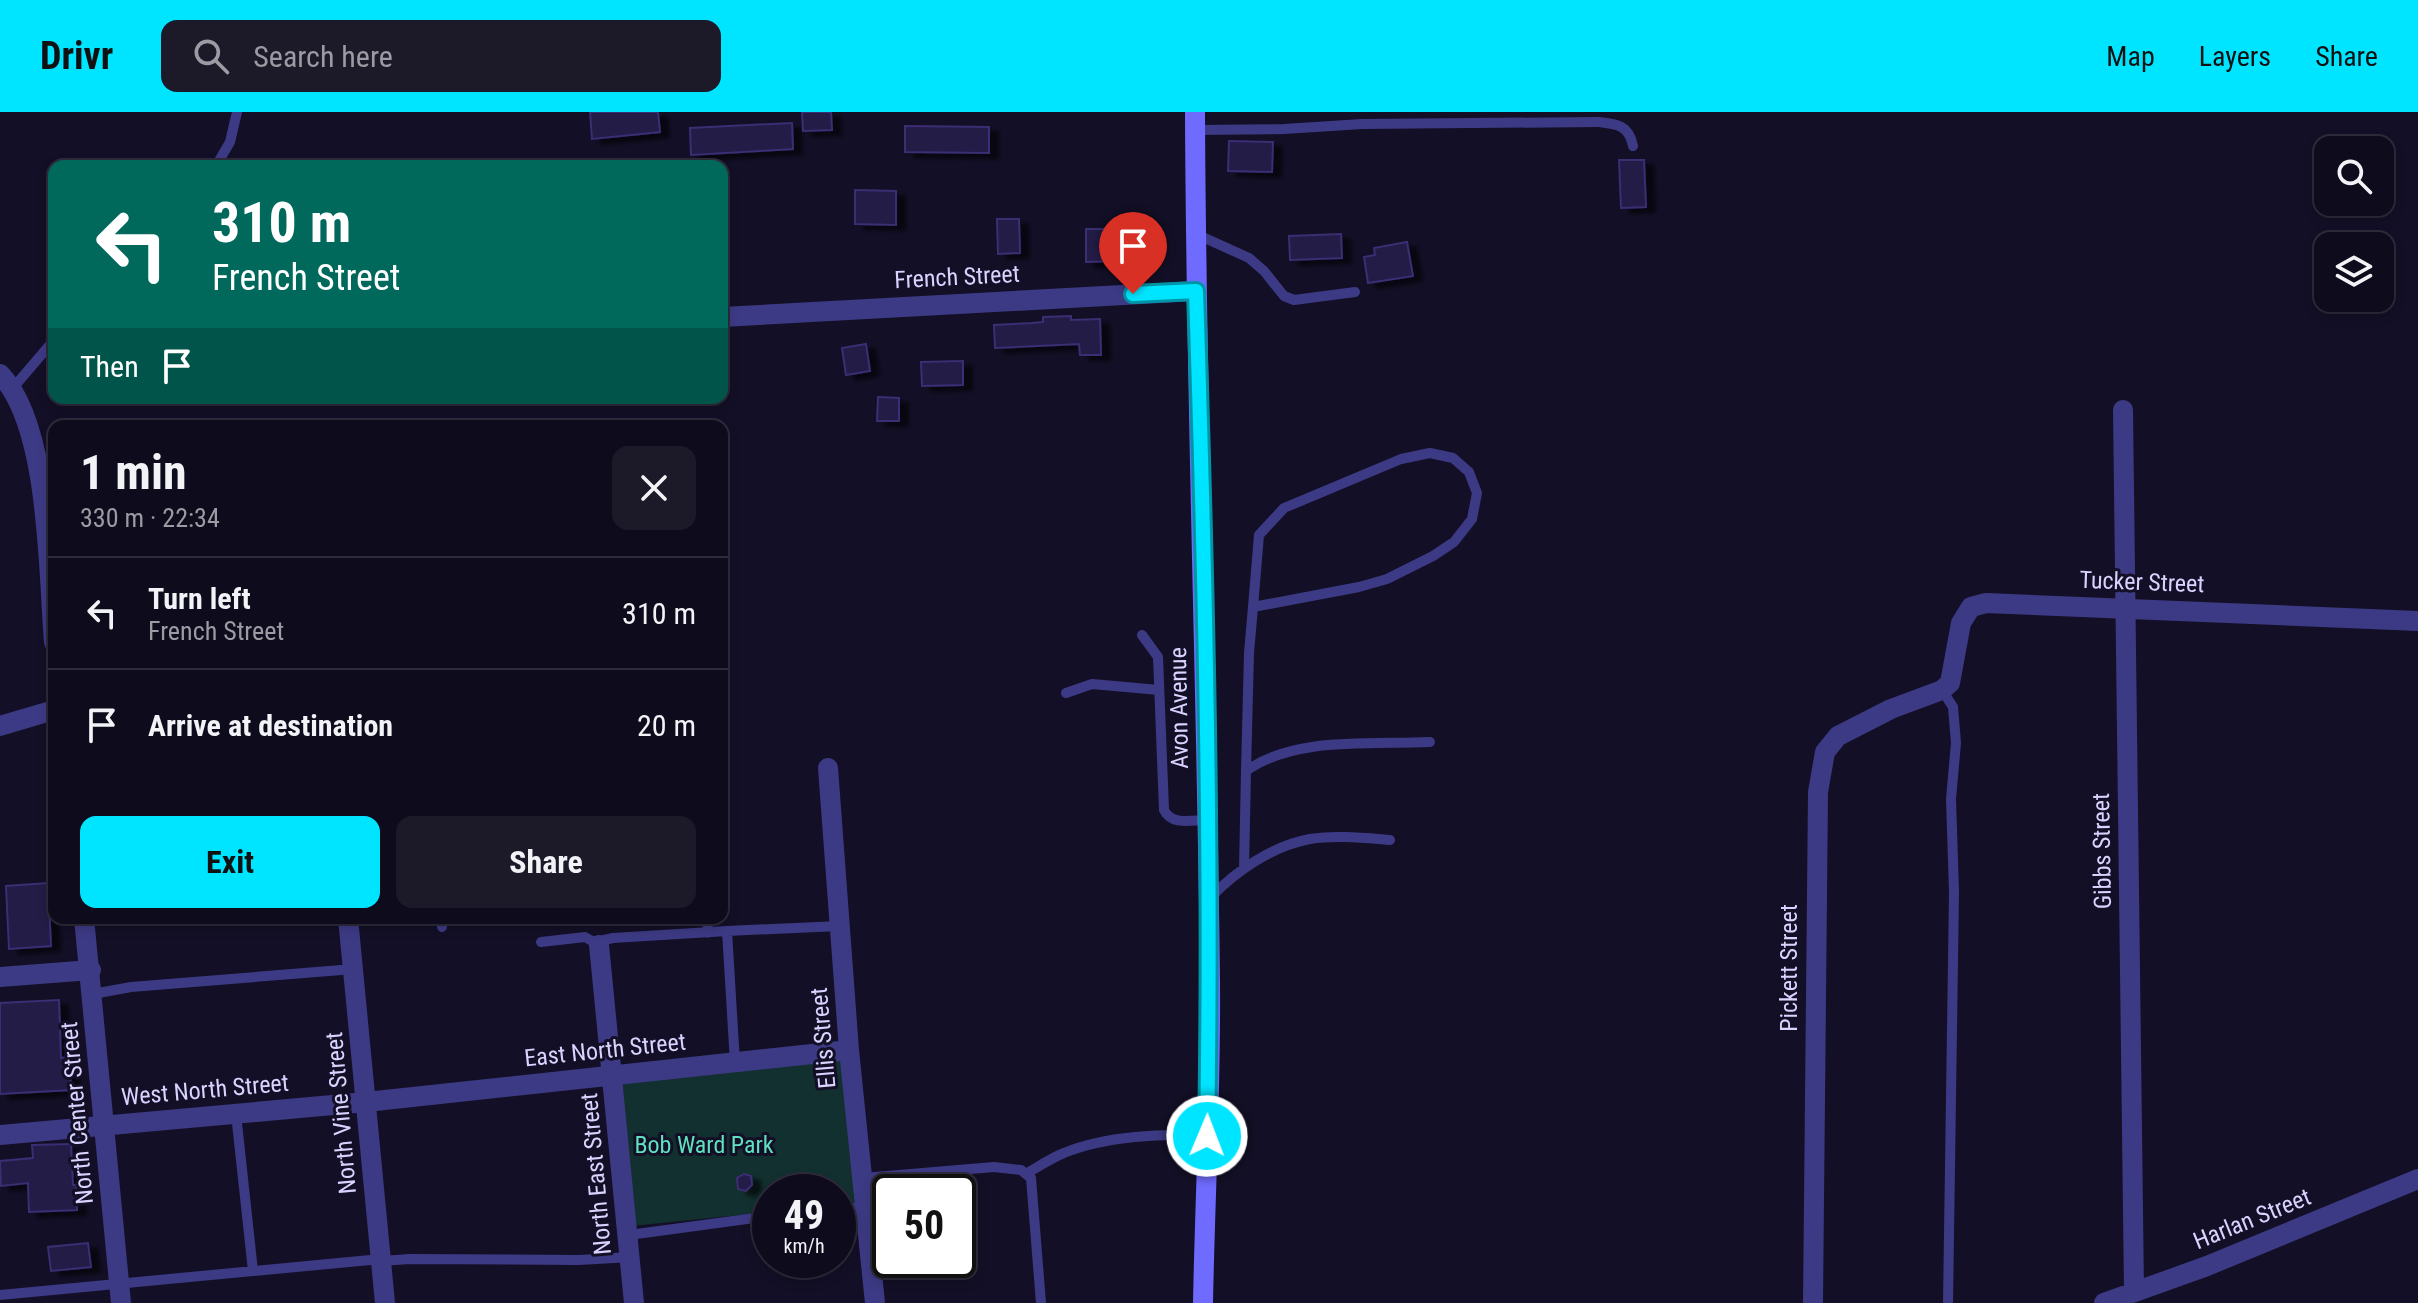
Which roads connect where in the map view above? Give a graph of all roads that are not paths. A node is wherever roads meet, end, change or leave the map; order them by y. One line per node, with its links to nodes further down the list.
1 (237, 112): 4 (lane)
2 (1195, 121): 3 (lane); 5 (main road, Avon Avenue)
3 (1633, 146)
4 (220, 160)
5 (1196, 234): 6 (main road, Avon Avenue); 7 (lane)
6 (1196, 291): 8 (street, French Street); 25 (main road, Avon Avenue)
7 (1355, 292)
8 (728, 317)
9 (48, 345): 10 (lane)
10 (6, 381): 12 (street)
11 (2123, 410): 14 (street, Gibbs Street)
12 (48, 498)
13 (1253, 607): 13 (lane); 24 (lane)
14 (2127, 607): 15 (street, Tucker Street); 19 (street, Tucker Street); 59 (street, Gibbs Street)
15 (2418, 621)
16 (1142, 635): 17 (lane)
17 (1159, 690): 18 (lane); 25 (lane)
18 (1066, 693)
19 (1935, 693): 67 (street, Pickett Street); 68 (lane)
20 (48, 712): 21 (street)
21 (0, 726)
22 (1430, 742): 24 (lane)
23 (828, 768): 32 (street, Ellis Street)
24 (1246, 771): 27 (lane)
25 (1207, 820): 28 (main road, Avon Avenue)
26 (1390, 840): 27 (lane)
27 (1244, 869): 28 (lane)
28 (1208, 900): 48 (main road, Avon Avenue)
29 (85, 924): 38 (street, North Center Street)
30 (349, 924): 37 (street, North Vine Street)
31 (707, 924): 34 (lane)
32 (840, 926): 33 (lane); 41 (street, Ellis Street)
33 (727, 931): 34 (lane); 42 (lane)
34 (708, 933): 36 (lane)
35 (541, 942): 36 (lane)
36 (599, 945): 43 (street, North East Street)
37 (354, 969): 40 (lane); 44 (street, North Vine Street)
38 (91, 970): 39 (street); 40 (street, North Center Street)
39 (0, 977)
40 (93, 994): 46 (street, North Center Street)
41 (849, 1050): 42 (street, East North Street); 50 (street, Ellis Street)
42 (735, 1063): 43 (street, East North Street)
43 (613, 1075): 44 (street, East North Street); 55 (street, North East Street)
44 (366, 1102): 45 (street, West North Street); 57 (street, North Vine Street)
45 (236, 1114): 46 (street, West North Street); 58 (lane)
46 (104, 1126): 47 (street, West North Street); 60 (street, North Center Street)
47 (0, 1135)
48 (1207, 1136): 49 (lane); 66 (main road, Avon Avenue)
49 (1026, 1174): 50 (lane); 65 (lane)
50 (863, 1178): 52 (street, Ellis Street)
51 (2418, 1179): 59 (street, Harlan Street)
52 (866, 1207): 53 (lane); 64 (street, Ellis Street)
53 (856, 1208)
54 (752, 1218): 55 (lane)
55 (629, 1235): 56 (street, North East Street)
56 (631, 1257): 57 (lane); 63 (street, North East Street)
57 (381, 1260): 58 (lane); 62 (street, North Vine Street)
58 (253, 1271): 60 (lane)
59 (2134, 1291): 69 (street, Harlan Street)
60 (120, 1293): 61 (lane)
61 (0, 1295)
62 (385, 1303)
63 (634, 1303)
64 (875, 1303)
65 (1041, 1303)
66 (1203, 1303)
67 (1813, 1303)
68 (1948, 1303)
69 (2104, 1303)

